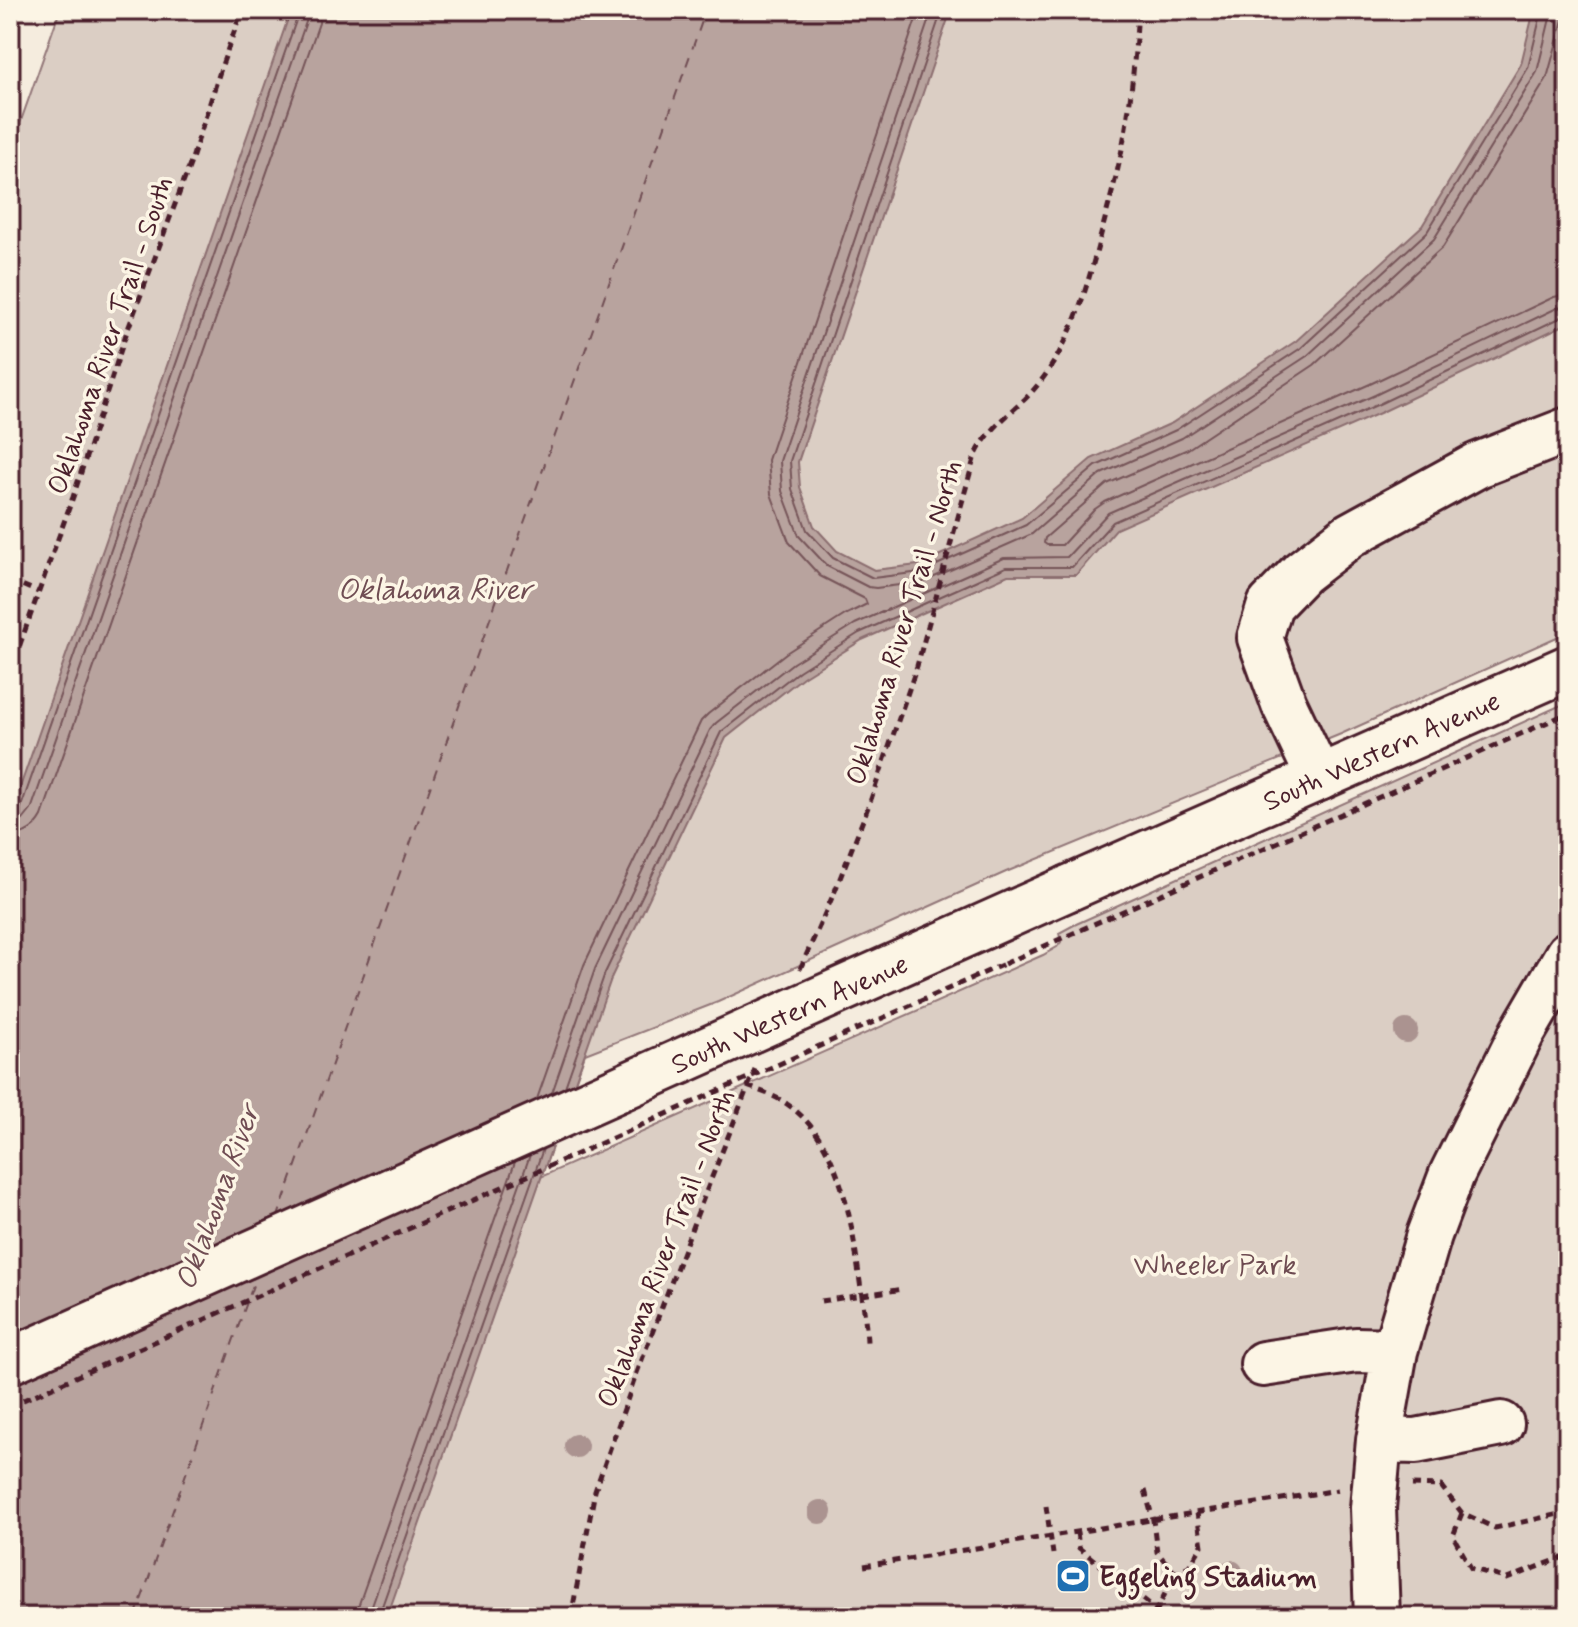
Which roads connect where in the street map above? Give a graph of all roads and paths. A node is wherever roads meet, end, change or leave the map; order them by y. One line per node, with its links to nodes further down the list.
1 (242, 10): 5 (path, Oklahoma River Trail - South)
2 (1138, 10): 11 (path, Oklahoma River Trail - North)
3 (1568, 430): 9 (main road)
4 (10, 580): 5 (path)
5 (38, 592): 7 (path, Oklahoma River Trail - South)
6 (1568, 668): 9 (main road, South Western Avenue)
7 (10, 672)
8 (1568, 713): 21 (path, bridge)
9 (1319, 778): 19 (main road, South Western Avenue, bridge)
10 (1568, 954): 18 (main road)
11 (799, 970)
12 (760, 1057): 13 (path, Oklahoma River Trail - North)
13 (747, 1086): 15 (path); 37 (path, Oklahoma River Trail - North)
14 (904, 1289): 15 (path)
15 (862, 1295): 16 (path); 17 (path)
16 (821, 1301)
17 (867, 1342)
18 (1395, 1351): 20 (main road); 23 (main road)
19 (10, 1361)
20 (1263, 1364)
21 (10, 1406)
22 (1501, 1424): 23 (main road)
23 (1379, 1440): 24 (main road)
24 (1375, 1485): 28 (path); 29 (path); 38 (main road)
25 (1145, 1490): 30 (path)
26 (1046, 1506): 32 (path)
27 (1568, 1512): 29 (path)
28 (1197, 1513): 30 (path); 36 (path)
29 (1462, 1513): 34 (path)
30 (1153, 1520): 31 (path); 36 (path)
31 (1077, 1532): 32 (path); 36 (path)
32 (1050, 1536): 33 (path); 35 (path)
33 (1053, 1554)
34 (1568, 1559)
35 (864, 1566)
36 (1175, 1573)
37 (571, 1617)
38 (1377, 1617)

